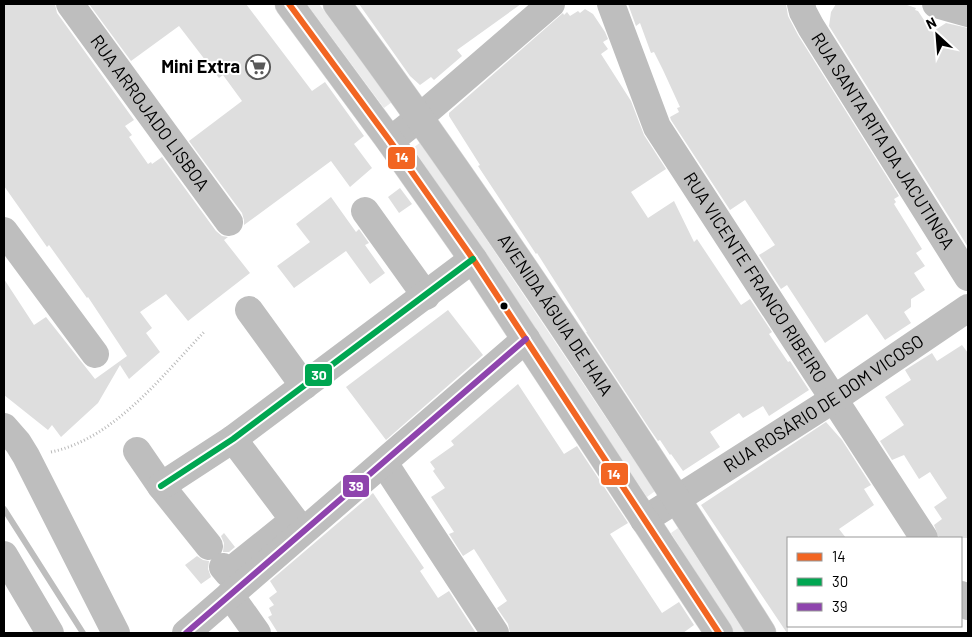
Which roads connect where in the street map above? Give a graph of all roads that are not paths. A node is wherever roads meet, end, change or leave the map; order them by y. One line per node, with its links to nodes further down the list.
1 (70, 4): 12 (street, RUA ARROJADO LISBOA)
2 (289, 4): 10 (street, AVENIDA ÁGUIA DE HAIA)
3 (337, 4): 9 (street, AVENIDA ÁGUIA DE HAIA)
4 (611, 4): 22 (street, RUA VICENTE FRANCO RIBEIRO)
5 (801, 4): 15 (street, RUA SANTA RITA DA JACUTINGA)
6 (940, 4): 8 (street)
7 (547, 5): 9 (street)
8 (968, 13)
9 (420, 117): 10 (street); 28 (street, AVENIDA ÁGUIA DE HAIA)
10 (390, 141): 14 (street, AVENIDA ÁGUIA DE HAIA)
11 (365, 211): 16 (street)
12 (229, 222)
13 (4, 231): 20 (street)
14 (473, 259): 16 (street); 19 (street, AVENIDA ÁGUIA DE HAIA)
15 (968, 277)
16 (426, 296): 21 (street)
17 (968, 308): 22 (street, RUA ROSÁRIO DE DOM VICOSO)
18 (249, 310): 21 (street)
19 (526, 339): 26 (street); 29 (street, AVENIDA ÁGUIA DE HAIA)
20 (96, 354)
21 (304, 386): 24 (street)
22 (834, 399): 28 (street, RUA ROSÁRIO DE DOM VICOSO); 30 (street, RUA VICENTE FRANCO RIBEIRO)
23 (4, 427): 34 (street)
24 (233, 440): 27 (street); 27 (street)
25 (137, 451): 27 (street)
26 (384, 463): 32 (street); 37 (street)
27 (162, 486)
28 (677, 499): 29 (street, RUA ROSÁRIO DE DOM VICOSO); 39 (street, AVENIDA ÁGUIA DE HAIA)
29 (644, 520): 38 (street, AVENIDA ÁGUIA DE HAIA)
30 (923, 537)
31 (4, 555): 33 (street)
32 (230, 595): 35 (street); 36 (street)
33 (50, 633)
34 (116, 633)
35 (186, 633)
36 (257, 633)
37 (496, 633)
38 (719, 633)
39 (762, 633)

